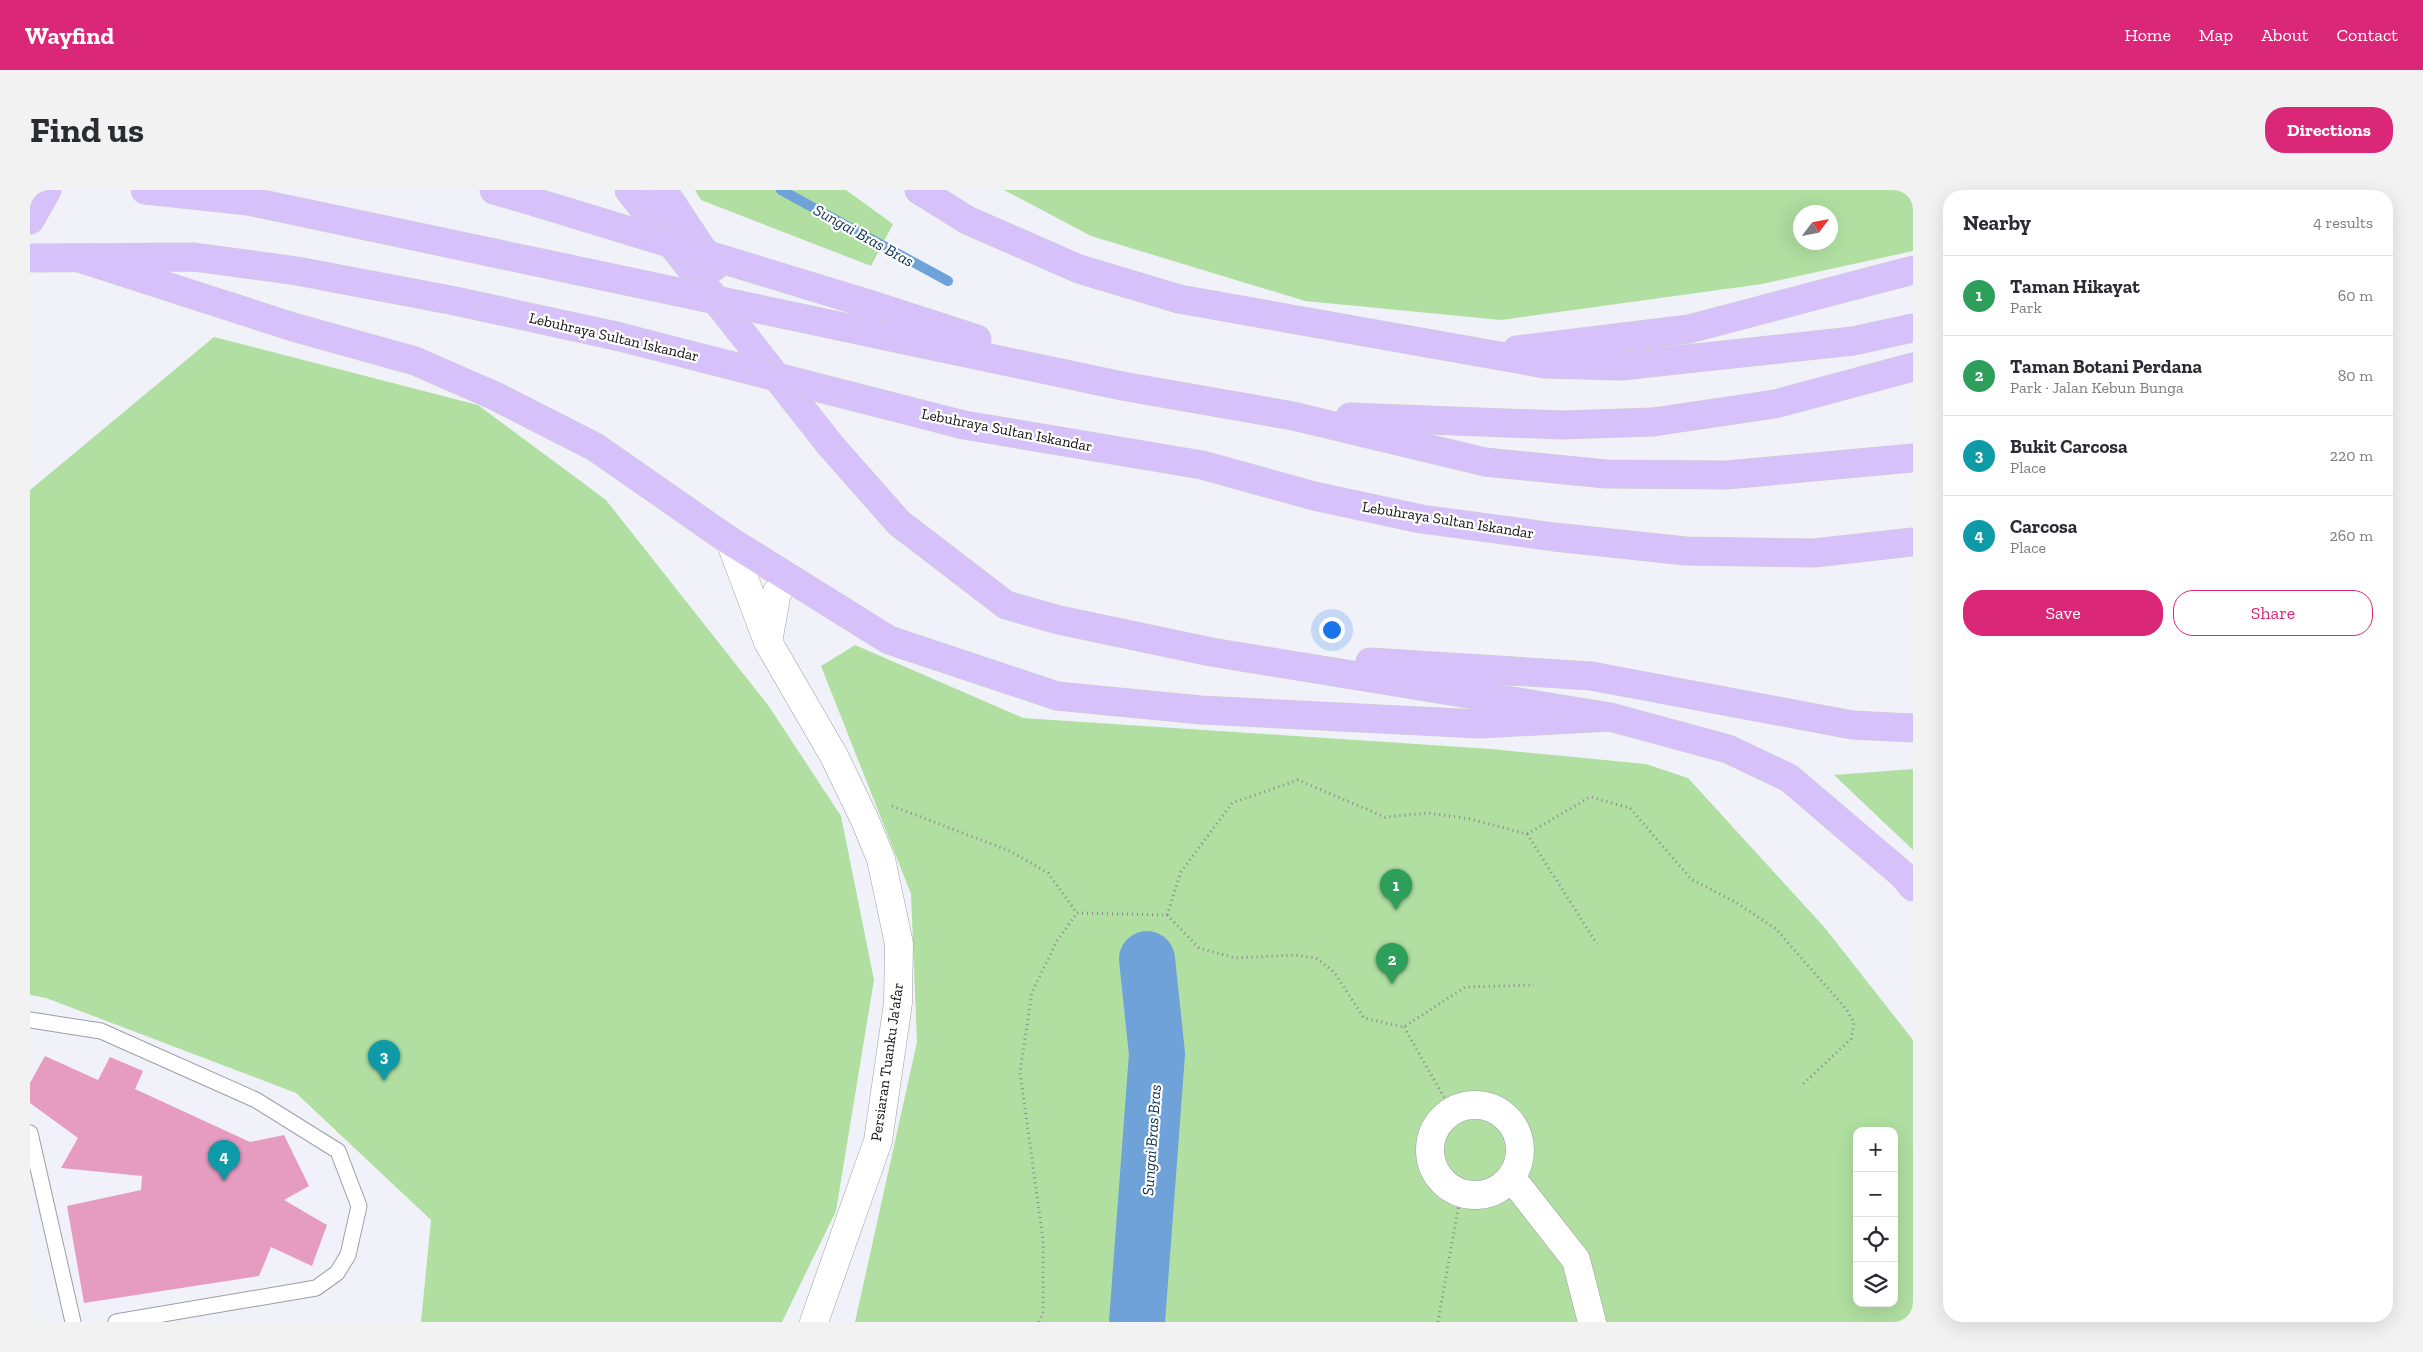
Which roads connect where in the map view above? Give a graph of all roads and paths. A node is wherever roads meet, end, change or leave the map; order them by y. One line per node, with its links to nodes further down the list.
1 (47, 190): 7 (main road)
2 (145, 190): 14 (main road, bridge)
3 (494, 190): 14 (main road, bridge)
4 (629, 190): 16 (main road)
5 (663, 190): 16 (main road)
6 (919, 190): 12 (main road)
7 (30, 220)
8 (30, 258): 9 (main road, Lebuhraya Sultan Iskandar)
9 (79, 258): 18 (main road); 19 (main road, Lebuhraya Sultan Iskandar, bridge)
10 (1913, 270): 12 (main road)
11 (1913, 328): 12 (main road)
12 (1481, 354)
13 (1913, 367): 15 (main road)
14 (1122, 386): 15 (main road)
15 (1293, 416): 17 (main road)
16 (832, 446): 22 (main road)
17 (1913, 458)
18 (730, 541): 20 (main road); 21 (street, Persiaran Tuanku Ja'afar)
19 (1913, 542)
20 (789, 579): 21 (street); 23 (main road)
21 (768, 642): 25 (street, Persiaran Tuanku Ja'afar)
22 (1211, 652): 23 (main road); 24 (main road)
23 (1610, 717): 27 (main road)
24 (1913, 728)
25 (852, 793): 28 (path); 41 (street, Persiaran Tuanku Ja'afar)
26 (1527, 834): 29 (path); 30 (path); 34 (path)
27 (1913, 887)
28 (1077, 913): 29 (path); 42 (path)
29 (1167, 915): 33 (path)
30 (1597, 944)
31 (1534, 985): 33 (path)
32 (30, 1020): 40 (lane)
33 (1404, 1027): 35 (path)
34 (1803, 1084)
35 (1452, 1110): 37 (street); 38 (street)
36 (30, 1132): 39 (lane)
37 (1510, 1177): 38 (street); 44 (street)
38 (1461, 1192): 43 (path)
39 (72, 1322)
40 (116, 1322)
41 (814, 1322)
42 (1039, 1322)
43 (1438, 1322)
44 (1592, 1322)

